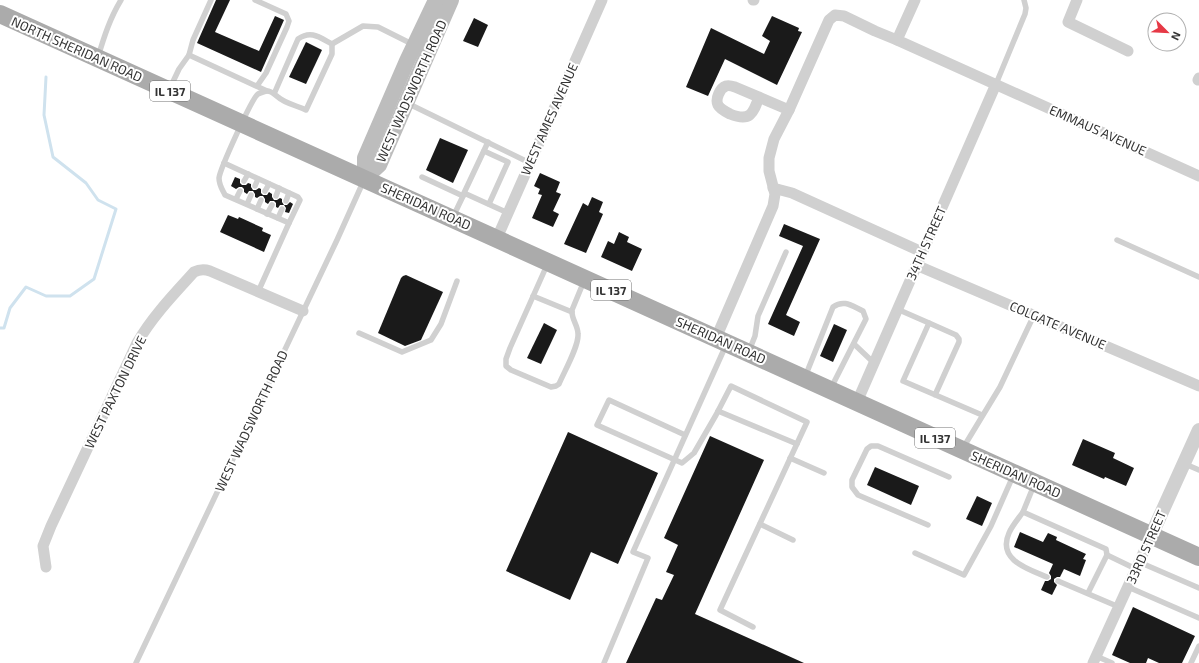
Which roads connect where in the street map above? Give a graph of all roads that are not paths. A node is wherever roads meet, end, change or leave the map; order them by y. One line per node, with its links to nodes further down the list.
1 (121, 0): 16 (lane)
2 (211, 0): 15 (lane)
3 (255, 0): 18 (lane)
4 (436, 0): 13 (main road, WEST WADSWORTH ROAD)
5 (451, 0): 23 (main road, WEST WADSWORTH ROAD)
6 (602, 0): 29 (street, WEST AMES AVENUE)
7 (1024, 0): 17 (lane)
8 (1077, 0): 14 (street)
9 (913, 3): 11 (street)
10 (0, 14): 16 (main road, NORTH SHERIDAN ROAD / IL 137)
11 (897, 40): 17 (street, EMMAUS AVENUE); 24 (street, EMMAUS AVENUE)
12 (332, 44): 13 (lane); 21 (lane); 21 (lane)
13 (414, 45): 33 (main road, WEST WADSWORTH ROAD)
14 (1128, 51)
15 (189, 55): 18 (lane); 19 (lane)
16 (98, 58): 19 (main road, NORTH SHERIDAN ROAD / IL 137)
17 (996, 84): 31 (street, EMMAUS AVENUE); 62 (street, 34TH STREET)
18 (257, 86): 20 (lane)
19 (169, 90): 25 (main road, NORTH SHERIDAN ROAD / IL 137)
20 (267, 91): 21 (lane); 25 (lane)
21 (274, 94)
22 (759, 97): 24 (street)
23 (406, 103): 26 (lane); 33 (main road, WEST WADSWORTH ROAD)
24 (789, 110): 39 (street)
25 (242, 123): 28 (lane); 33 (main road, SHERIDAN ROAD / IL 137)
26 (488, 142): 27 (lane); 29 (lane)
27 (484, 151): 44 (lane); 50 (lane)
28 (224, 163): 30 (lane); 46 (lane)
29 (530, 163): 54 (street, WEST AMES AVENUE)
30 (248, 174): 34 (lane); 35 (lane)
31 (1199, 176)
32 (422, 177): 44 (lane)
33 (365, 178): 57 (main road, SHERIDAN ROAD / IL 137); 71 (lane, WEST WADSWORTH ROAD)
34 (258, 179): 36 (lane); 37 (lane)
35 (244, 181)
36 (268, 184): 38 (lane); 41 (lane)
37 (255, 186)
38 (279, 188): 42 (lane); 45 (lane)
39 (773, 188): 62 (street); 76 (street)
40 (240, 191): 46 (lane)
41 (265, 191)
42 (290, 193): 48 (lane); 58 (lane)
43 (250, 195): 49 (lane)
44 (463, 195): 50 (lane); 57 (lane)
45 (276, 196)
46 (236, 200): 49 (lane)
47 (261, 200): 52 (lane)
48 (286, 201)
49 (247, 204): 52 (lane)
50 (489, 204): 54 (lane)
51 (272, 205): 55 (lane)
52 (257, 209): 55 (lane)
53 (282, 209): 56 (lane)
54 (508, 213): 59 (street, WEST AMES AVENUE)
55 (268, 214): 56 (lane)
56 (278, 218): 58 (lane)
57 (453, 218): 59 (main road, SHERIDAN ROAD / IL 137)
58 (289, 224): 68 (lane)
59 (497, 238): 63 (main road, SHERIDAN ROAD / IL 137)
60 (1117, 240): 65 (lane)
61 (786, 252): 78 (lane)
62 (922, 252): 64 (street, 34TH STREET)
63 (548, 262): 66 (main road, SHERIDAN ROAD / IL 137); 69 (lane)
64 (916, 265): 70 (street, 34TH STREET); 73 (street, COLGATE AVENUE)
65 (1199, 277)
66 (585, 279): 72 (lane); 76 (main road, SHERIDAN ROAD / IL 137)
67 (457, 281): 75 (lane)
68 (258, 292): 71 (street, WEST PAXTON DRIVE); 108 (street, WEST PAXTON DRIVE)
69 (533, 296): 72 (lane); 72 (lane)
70 (897, 309): 74 (lane); 79 (street, 34TH STREET)
71 (303, 311): 119 (lane, WEST WADSWORTH ROAD)
72 (572, 312)
73 (1034, 315): 81 (street, COLGATE AVENUE); 86 (lane)
74 (929, 323): 83 (lane); 83 (lane)
75 (359, 333)
76 (721, 340): 78 (main road, SHERIDAN ROAD / IL 137); 88 (lane)
77 (854, 344): 79 (lane); 80 (lane); 82 (lane)
78 (748, 352): 80 (main road, SHERIDAN ROAD / IL 137)
79 (874, 363): 84 (street, 34TH STREET)
80 (804, 378): 82 (main road, SHERIDAN ROAD / IL 137)
81 (1199, 386)
82 (830, 390): 84 (main road, SHERIDAN ROAD / IL 137)
83 (936, 395): 86 (lane)
84 (857, 402): 90 (main road, SHERIDAN ROAD / IL 137)
85 (718, 411): 89 (lane); 89 (lane); 92 (lane)
86 (982, 415): 90 (lane)
87 (1199, 430): 93 (street, 33RD STREET)
88 (685, 435): 92 (lane); 92 (lane)
89 (797, 444): 91 (lane)
90 (961, 450): 96 (main road, SHERIDAN ROAD / IL 137)
91 (790, 458): 95 (lane); 100 (lane)
92 (674, 460): 120 (lane)
93 (1184, 464): 94 (lane); 102 (street, 33RD STREET)
94 (1199, 470)
95 (824, 473)
96 (1014, 473): 98 (main road, SHERIDAN ROAD / IL 137); 104 (lane)
97 (949, 477): 101 (lane)
98 (1035, 483): 99 (lane); 102 (main road, SHERIDAN ROAD / IL 137)
99 (1023, 512): 105 (lane); 109 (lane)
100 (760, 524): 103 (lane); 116 (lane)
101 (928, 525)
102 (1151, 536): 106 (main road, SHERIDAN ROAD / IL 137); 107 (street, 33RD STREET)
103 (793, 540)
104 (915, 553)
105 (1107, 555): 107 (lane); 113 (lane)
106 (1199, 557)
107 (1138, 566): 111 (street, 33RD STREET); 112 (lane)
108 (46, 567)
109 (1047, 577)
110 (1058, 581): 113 (lane)
111 (1128, 587): 114 (street, 33RD STREET); 115 (lane)
112 (1199, 588)
113 (1088, 593): 114 (lane)
114 (1119, 607): 118 (street, 33RD STREET)
115 (1199, 618)
116 (753, 627)
117 (1199, 646): 122 (lane)
118 (1095, 660): 121 (lane)
119 (136, 663)
120 (604, 663)
121 (1112, 663)
122 (1191, 663)

